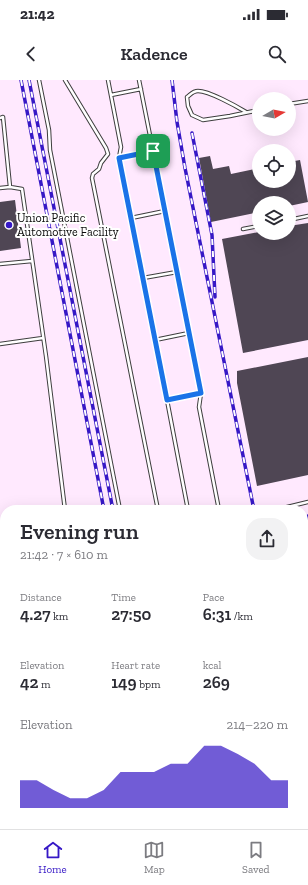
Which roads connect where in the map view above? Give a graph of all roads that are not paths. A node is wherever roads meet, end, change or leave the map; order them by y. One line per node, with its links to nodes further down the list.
1 (39, 80): 34 (lane)
2 (65, 80): 35 (lane)
3 (108, 80): 6 (lane)
4 (139, 80): 5 (lane)
5 (141, 89): 6 (lane); 12 (lane)
6 (111, 95): 13 (lane)
7 (308, 101): 8 (lane)
8 (296, 103)
9 (252, 111): 10 (lane)
10 (246, 112): 10 (lane)
11 (0, 118): 14 (lane)
12 (153, 151): 13 (lane); 16 (lane)
13 (119, 158): 18 (lane)
14 (10, 187): 15 (lane); 22 (lane)
15 (0, 188)
16 (165, 211): 18 (lane); 24 (lane)
17 (308, 216): 19 (lane)
18 (131, 218): 25 (lane)
19 (296, 219)
20 (252, 227): 21 (lane)
21 (243, 229)
22 (32, 261): 23 (lane); 27 (lane)
23 (0, 264)
24 (177, 272): 25 (lane); 26 (lane)
25 (143, 278): 28 (lane)
26 (189, 333): 28 (lane); 30 (lane)
27 (43, 338): 29 (lane); 33 (lane)
28 (155, 340): 31 (lane)
29 (0, 344)
30 (201, 393): 31 (lane); 37 (lane)
31 (167, 400): 36 (lane)
32 (308, 502): 38 (lane)
33 (64, 505)
34 (119, 505)
35 (157, 505)
36 (187, 505)
37 (218, 505)
38 (296, 505)

